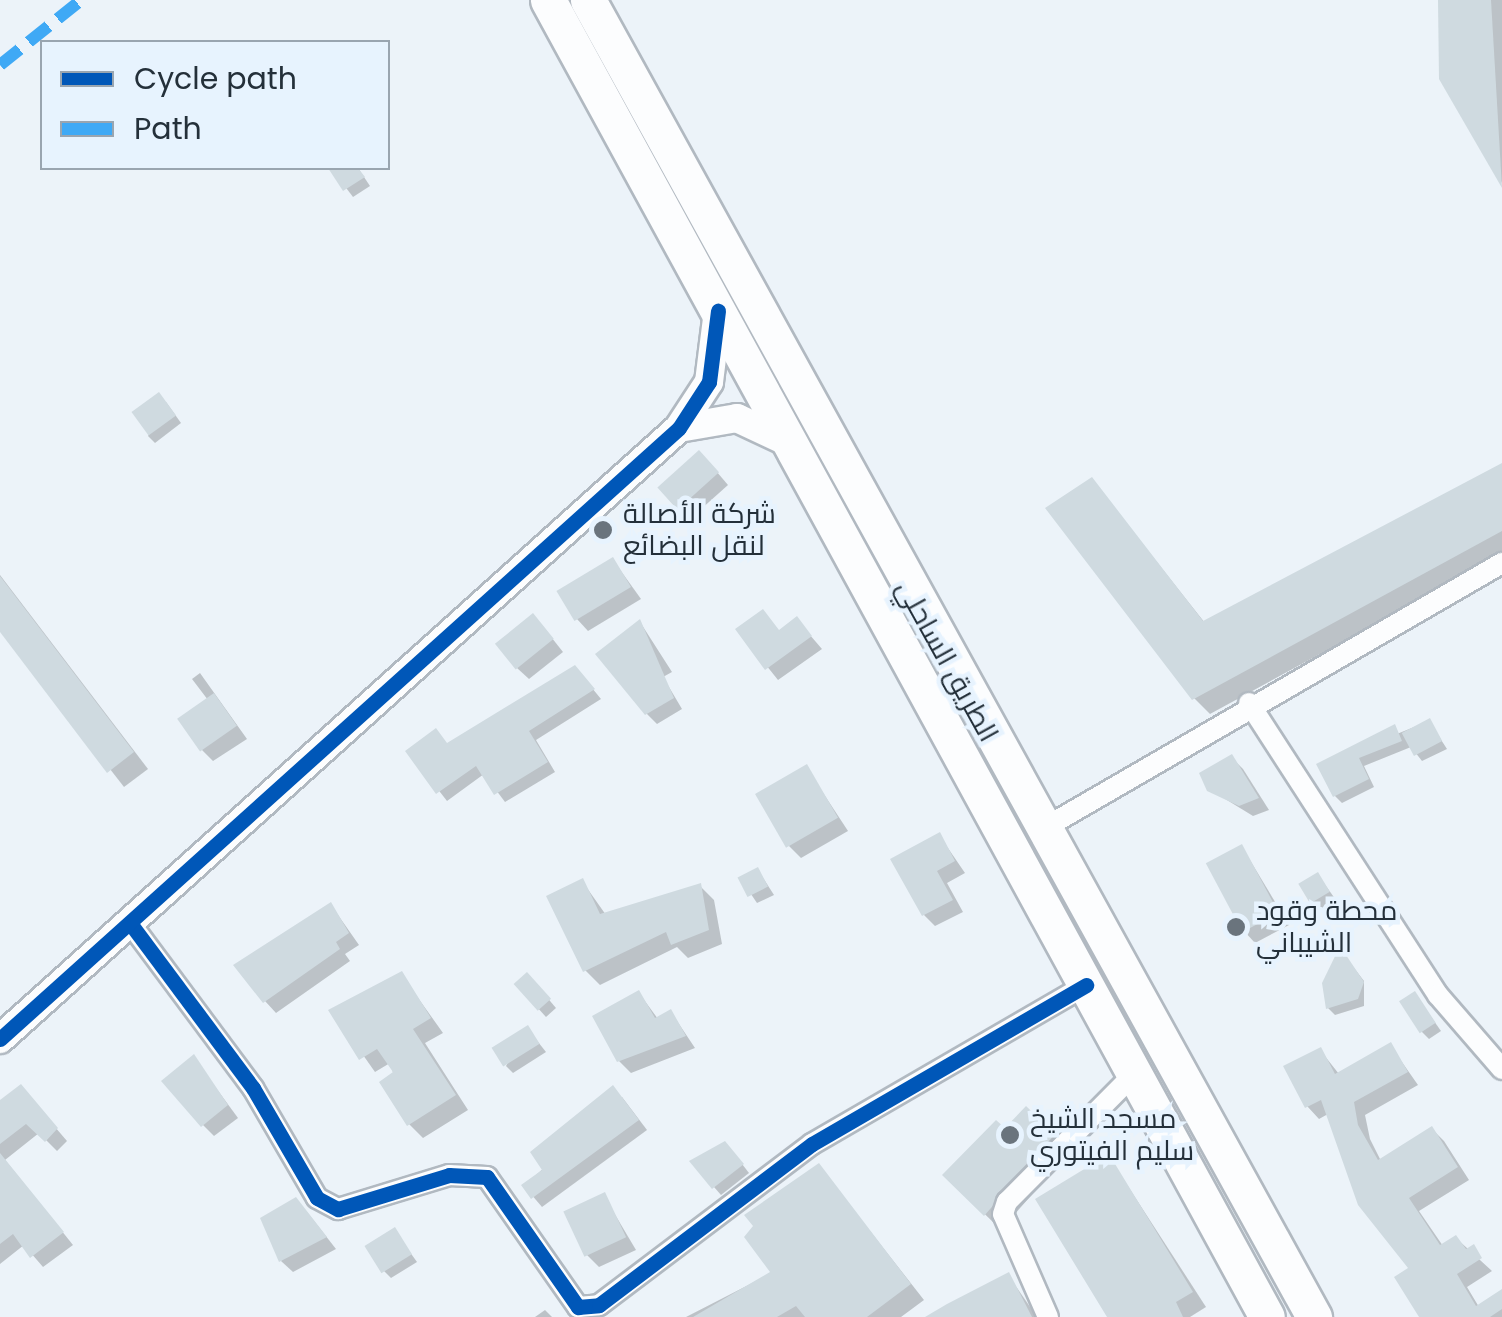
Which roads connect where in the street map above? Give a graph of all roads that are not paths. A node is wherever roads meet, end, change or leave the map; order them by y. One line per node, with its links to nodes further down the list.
1 (548, 0): 3 (highway, الطريق الساحلي)
2 (588, 0): 7 (highway, الطريق الساحلي)
3 (718, 312): 4 (street); 5 (highway, الطريق الساحلي)
4 (680, 428): 5 (street); 11 (street)
5 (790, 443): 8 (highway, الطريق الساحلي)
6 (1502, 563): 9 (street)
7 (942, 654): 8 (highway); 10 (highway, الطريق الساحلي)
8 (911, 674): 12 (highway, الطريق الساحلي)
9 (1249, 702): 10 (street); 14 (street)
10 (1041, 830): 18 (highway, الطريق الساحلي)
11 (130, 923): 12 (street); 13 (street)
12 (1086, 985): 15 (highway, الطريق الساحلي)
13 (0, 1039)
14 (1502, 1069)
15 (1134, 1073): 16 (street); 17 (highway, الطريق الساحلي)
16 (1048, 1317)
17 (1267, 1317)
18 (1314, 1317)

